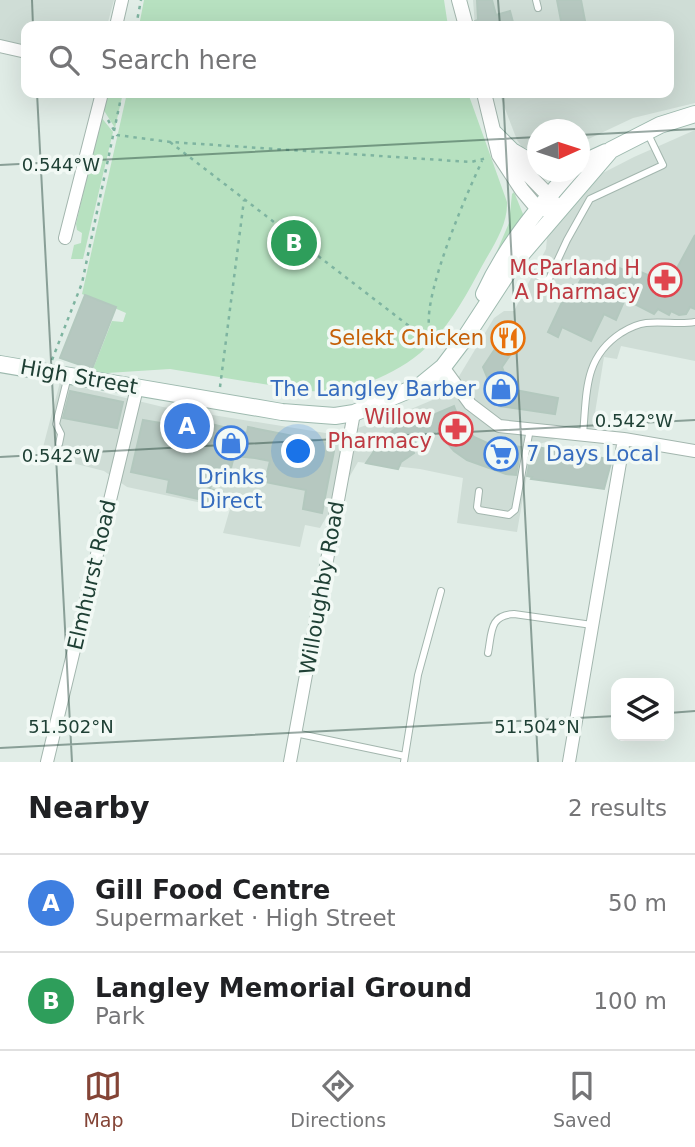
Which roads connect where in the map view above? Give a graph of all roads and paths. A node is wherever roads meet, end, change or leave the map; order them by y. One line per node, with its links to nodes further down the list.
1 (122, 0): 4 (street)
2 (141, 0): 5 (path)
3 (459, 0): 6 (street)
4 (117, 21)
5 (137, 21)
6 (465, 21)
7 (0, 46): 8 (street)
8 (21, 51)
9 (121, 98): 13 (path)
10 (485, 98): 15 (street)
11 (101, 99): 13 (path); 26 (street)
12 (695, 114): 14 (main road)
13 (114, 131): 16 (path); 33 (path)
14 (647, 132): 17 (main road); 27 (lane)
15 (495, 134): 18 (street); 21 (main road); 24 (street)
16 (170, 142): 19 (path); 23 (path)
17 (611, 150): 20 (main road); 24 (main road)
18 (499, 155): 19 (path); 25 (street)
19 (483, 159): 30 (path)
20 (590, 159)
21 (527, 160)
22 (565, 182): 24 (main road)
23 (244, 200): 30 (path); 36 (path)
24 (554, 203): 25 (main road, High Street); 27 (main road, High Street)
25 (538, 209): 29 (main road, High Street)
26 (69, 233)
27 (514, 263): 29 (main road, High Street)
28 (695, 322): 39 (lane)
29 (465, 338): 31 (main road, High Street)
30 (436, 346): 31 (path)
31 (446, 362): 37 (main road, High Street); 38 (street)
32 (0, 363): 33 (main road, High Street)
33 (47, 371): 34 (main road, High Street)
34 (68, 374): 35 (main road, High Street); 41 (lane)
35 (137, 388): 36 (main road, High Street); 49 (street, Elmhurst Road)
36 (218, 400): 37 (main road, High Street)
37 (354, 413): 47 (street, Willoughby Road)
38 (530, 429): 39 (street); 43 (lane)
39 (583, 434): 40 (street)
40 (624, 439): 42 (street); 45 (street)
41 (58, 444)
42 (695, 451)
43 (479, 491)
44 (442, 591): 48 (lane)
45 (592, 625): 46 (lane); 51 (street)
46 (488, 653)
47 (295, 733): 48 (lane); 50 (street, Willoughby Road)
48 (404, 759)
49 (47, 762)
50 (290, 762)
51 (569, 762)

